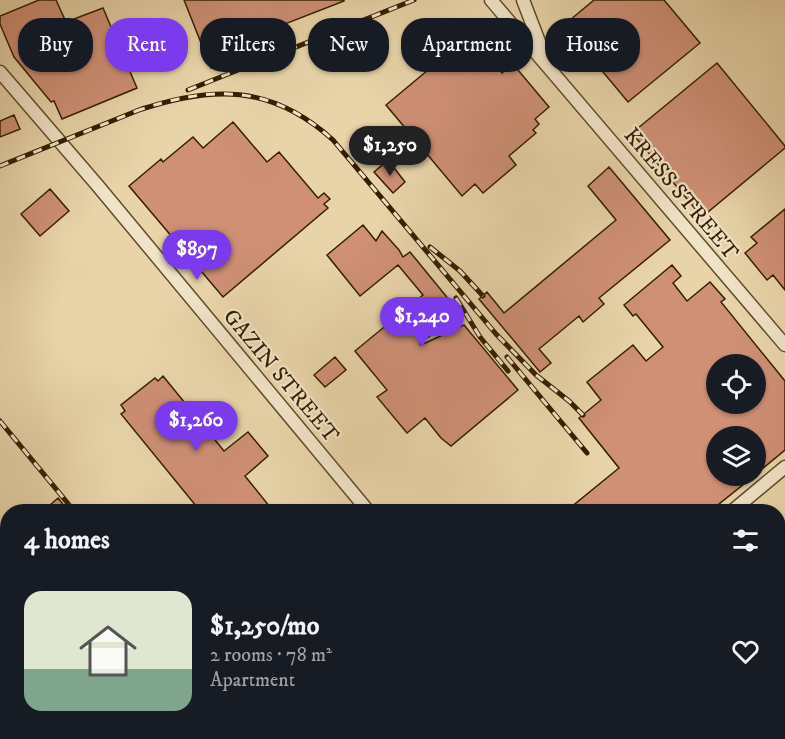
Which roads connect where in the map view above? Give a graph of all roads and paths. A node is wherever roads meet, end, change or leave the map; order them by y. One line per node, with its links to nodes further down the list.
1 (491, 0): 4 (street, KRESS STREET)
2 (524, 0): 3 (street, KRESS STREET)
3 (545, 59)
4 (545, 63)
5 (0, 72): 9 (street, GAZIN STREET)
6 (552, 72): 7 (street, KRESS STREET)
7 (785, 345)
8 (785, 467): 10 (street)
9 (362, 504)
10 (742, 504)

